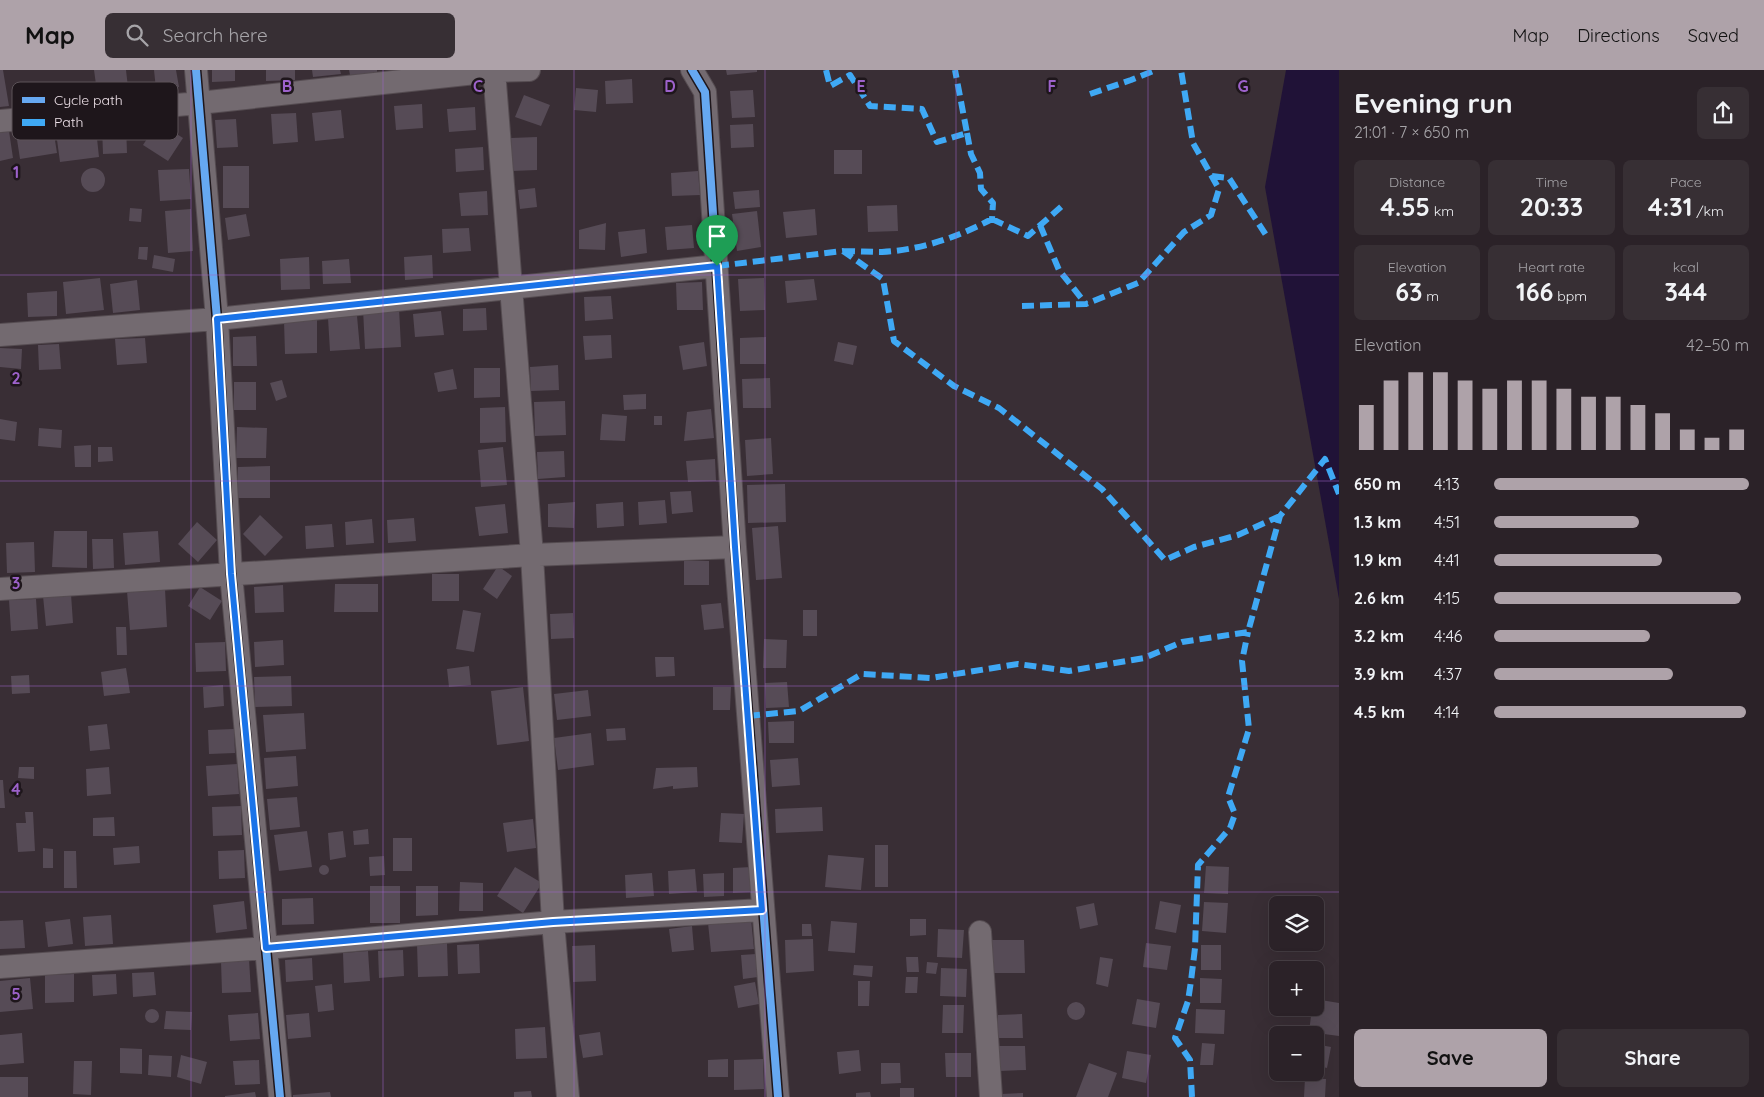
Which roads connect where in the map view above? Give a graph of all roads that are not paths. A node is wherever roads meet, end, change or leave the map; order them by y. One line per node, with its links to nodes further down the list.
1 (196, 70): 5 (street)
2 (528, 70): 4 (street)
3 (692, 70): 7 (street)
4 (494, 71): 5 (street); 8 (street)
5 (199, 103): 6 (street); 9 (street)
6 (178, 105)
7 (717, 266): 8 (street); 11 (street)
8 (511, 287): 9 (street); 12 (street)
9 (217, 319): 10 (street); 13 (street)
10 (0, 336)
11 (735, 547): 12 (street); 15 (street)
12 (532, 555): 13 (street); 16 (street)
13 (231, 574): 14 (street); 18 (street)
14 (0, 589)
15 (762, 910): 16 (street); 22 (street)
16 (553, 922): 18 (street); 21 (street)
17 (980, 932): 23 (street)
18 (266, 948): 19 (street); 20 (street)
19 (0, 967)
20 (280, 1097)
21 (568, 1097)
22 (778, 1097)
23 (991, 1097)

